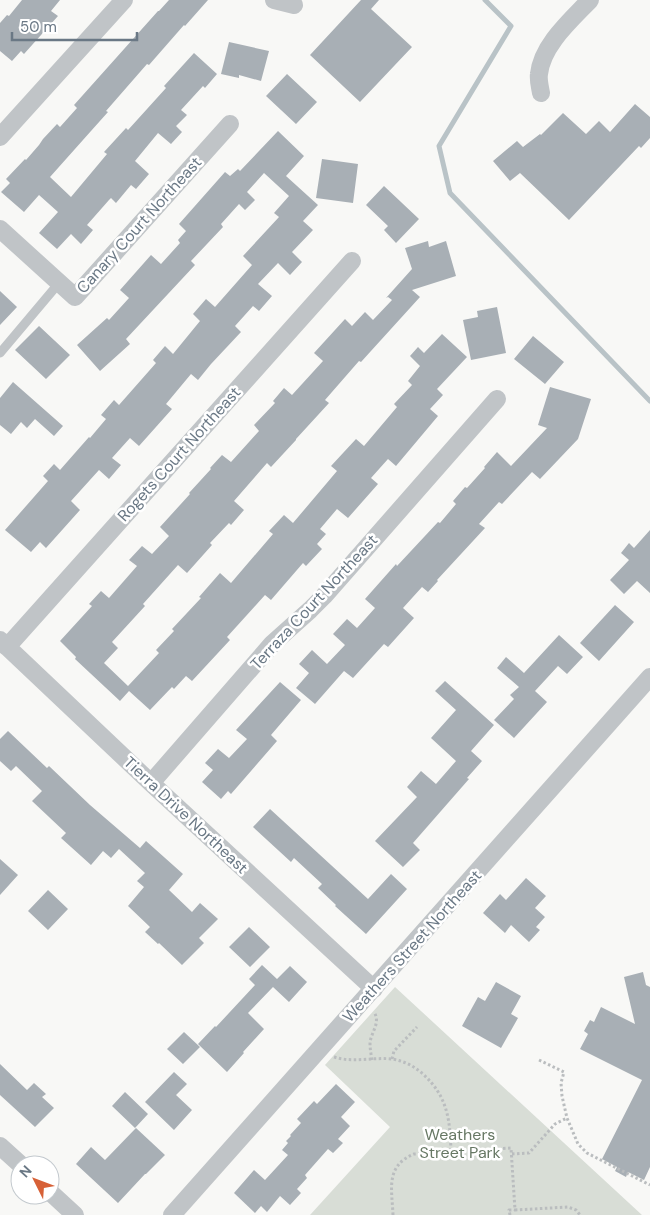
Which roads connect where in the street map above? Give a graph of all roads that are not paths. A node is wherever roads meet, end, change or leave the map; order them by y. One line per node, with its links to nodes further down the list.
1 (124, 0): 7 (street)
2 (274, 0): 4 (street)
3 (590, 0): 5 (street)
4 (294, 5)
5 (541, 93)
6 (230, 124): 10 (street, Canary Court Northeast)
7 (0, 137)
8 (0, 229): 10 (street, Canary Court Northeast)
9 (352, 261): 13 (street, Rogets Court Northeast)
10 (59, 283): 11 (lane)
11 (0, 353)
12 (497, 399): 15 (street, Terraza Court Northeast)
13 (4, 643): 15 (street, Tierra Drive Northeast)
14 (650, 677): 16 (street, Weathers Street Northeast)
15 (151, 783): 16 (street, Tierra Drive Northeast)
16 (368, 996): 21 (street, Weathers Street Northeast)
17 (0, 1146): 18 (street)
18 (10, 1155)
19 (60, 1201): 20 (street)
20 (75, 1215)
21 (172, 1215)

